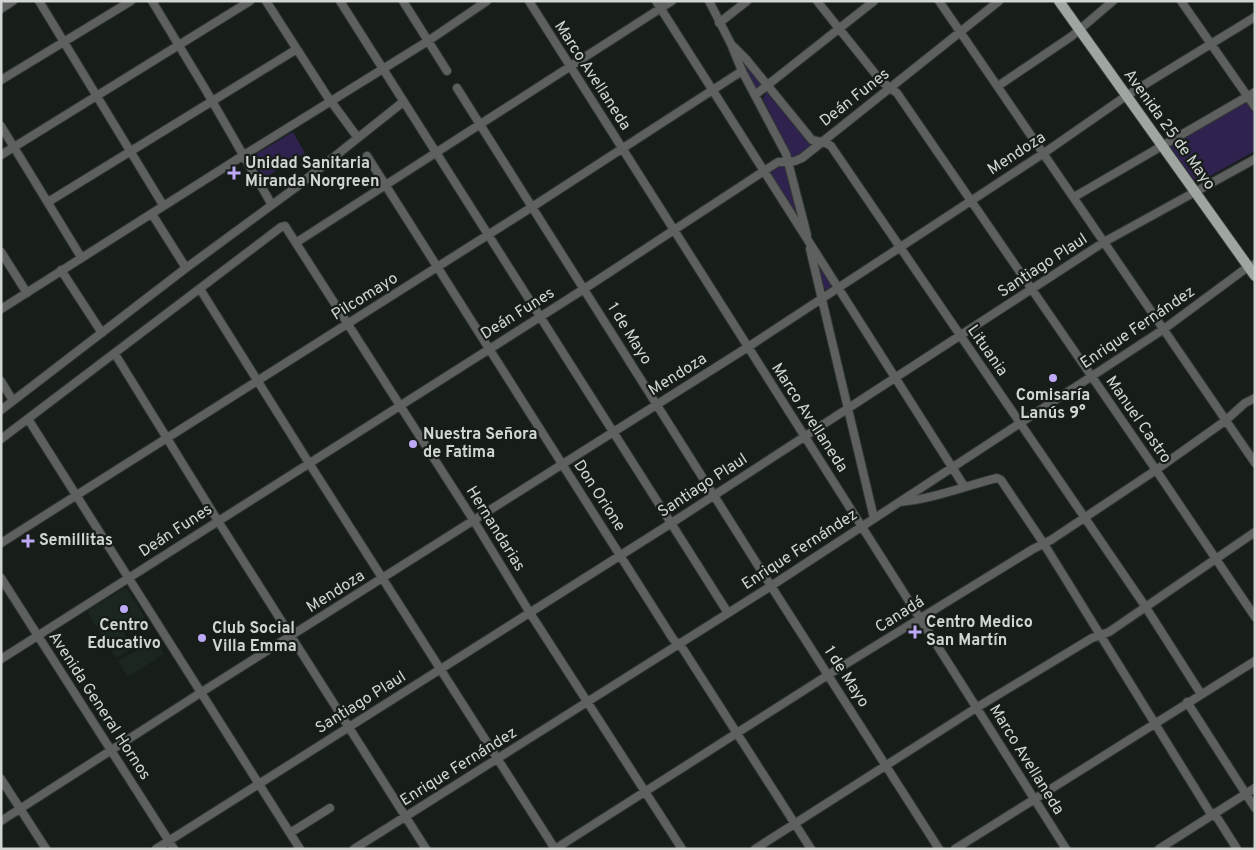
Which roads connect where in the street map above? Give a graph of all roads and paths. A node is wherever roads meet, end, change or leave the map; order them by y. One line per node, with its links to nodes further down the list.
1 (13, 1): 22 (street)
2 (39, 1): 29 (street)
3 (131, 1): 29 (street)
4 (152, 1): 32 (street)
5 (250, 1): 32 (street)
6 (266, 1): 33 (street)
7 (340, 1): 35 (street)
8 (403, 1): 28 (street)
9 (487, 1): 28 (street)
10 (529, 1): 34 (street, Marco Avellaneda)
11 (672, 1): 21 (street)
12 (708, 1): 24 (street)
13 (747, 1): 24 (street)
14 (817, 1): 25 (street, Manuel Castro)
15 (874, 1): 25 (street)
16 (939, 1): 27 (street)
17 (999, 1): 27 (street, Deán Funes)
18 (1059, 1): 26 (main road, Avenida 25 de Mayo)
19 (1113, 1): 26 (street)
20 (1181, 1): 31 (street)
21 (659, 5): 34 (street); 43 (street)
22 (1, 9)
23 (1255, 17): 31 (street, Mendoza)
24 (719, 23): 30 (street)
25 (840, 30): 39 (street); 42 (street, Manuel Castro)
26 (1079, 30): 40 (street); 47 (main road, Avenida 25 de Mayo)
27 (961, 33): 40 (street); 42 (street, Deán Funes)
28 (428, 41): 35 (street); 37 (street)
29 (64, 42): 38 (street); 46 (street)
30 (731, 44): 36 (street); 39 (street, Lituania)
31 (1212, 44): 45 (street); 47 (street, Mendoza)
32 (178, 45): 46 (street); 48 (street)
33 (297, 48): 48 (street); 49 (street)
34 (570, 67): 52 (street); 58 (street, Marco Avellaneda)
35 (382, 69): 49 (street); 50 (street)
36 (742, 71): 43 (street, Pilcomayo); 44 (street)
37 (447, 72)
38 (1, 80)
39 (768, 86): 44 (street); 55 (street, Lituania)
40 (998, 86): 61 (street)
41 (457, 88): 52 (street, 1 de Mayo)
42 (890, 88): 55 (street, Deán Funes); 71 (street, Manuel Castro)
43 (713, 90): 58 (street, Pilcomayo); 67 (street)
44 (755, 95): 66 (street)
45 (1251, 95): 51 (street); 56 (street)
46 (97, 96): 57 (street); 59 (street)
47 (1126, 96): 56 (main road, Avenida 25 de Mayo); 61 (street, Mendoza)
48 (212, 100): 59 (street); 63 (street)
49 (332, 100): 54 (street); 63 (street)
50 (403, 102): 54 (street); 60 (street)
51 (1255, 107)
52 (480, 125): 60 (street); 75 (street, 1 de Mayo)
53 (1, 126): 57 (street)
54 (358, 138): 73 (street)
55 (821, 143): 66 (street, Deán Funes); 82 (street, Lituania)
56 (1161, 146): 69 (main road, Avenida 25 de Mayo); 70 (street)
57 (14, 148): 62 (street); 72 (street)
58 (623, 149): 75 (street, Pilcomayo); 77 (street, Marco Avellaneda)
59 (130, 151): 72 (street); 74 (street)
60 (436, 153): 68 (street); 78 (street)
61 (1044, 153): 70 (street); 71 (street, Mendoza)
62 (1, 155)
63 (244, 155): 73 (street); 74 (street)
64 (367, 156): 68 (street, Don Orione)
65 (1255, 159): 69 (street, Santiago Plaul)
66 (789, 160): 67 (street, Deán Funes); 81 (street)
67 (764, 171): 77 (street, Deán Funes); 81 (street)
68 (386, 185): 79 (street); 85 (street, Don Orione)
69 (1196, 193): 80 (street, Santiago Plaul); 86 (main road, Avenida 25 de Mayo)
70 (1074, 197): 80 (street)
71 (971, 200): 82 (street, Mendoza); 93 (street, Manuel Castro)
72 (48, 202): 84 (street)
73 (272, 204): 87 (street)
74 (164, 206): 76 (street)
75 (532, 207): 78 (street, Pilcomayo); 92 (street, 1 de Mayo)
76 (152, 214): 84 (street); 87 (street)
77 (674, 230): 92 (street, Deán Funes); 102 (street, Marco Avellaneda)
78 (488, 235): 85 (street, Pilcomayo); 97 (street)
79 (297, 242): 91 (street, Hernandarias); 98 (street, Hernandarias)
80 (1104, 242): 93 (street, Santiago Plaul); 99 (street)
81 (809, 244): 90 (street); 95 (street)
82 (899, 247): 90 (street, Mendoza); 101 (street, Lituania)
83 (1, 252): 94 (street)
84 (81, 257): 88 (street)
85 (438, 266): 98 (street, Pilcomayo); 103 (street, Don Orione)
86 (1252, 266): 89 (main road, Avenida 25 de Mayo); 99 (street, Enrique Fernández)
87 (186, 268): 100 (street)
88 (61, 270): 94 (street); 100 (street)
89 (1255, 276)
90 (838, 288): 95 (street, Mendoza); 106 (street)
91 (200, 289): 104 (street); 108 (street)
92 (584, 289): 97 (street, Deán Funes); 111 (street, 1 de Mayo)
93 (1032, 289): 101 (street, Santiago Plaul); 105 (street, Manuel Castro)
94 (27, 293): 96 (street)
95 (823, 298): 102 (street, Mendoza); 113 (street)
96 (1, 309)
97 (540, 317): 103 (street, Deán Funes); 118 (street)
98 (348, 324): 108 (street, Pilcomayo); 112 (street, Hernandarias)
99 (1164, 329): 105 (street, Enrique Fernández); 116 (street)
100 (102, 333): 110 (street)
101 (960, 336): 106 (street, Santiago Plaul); 117 (street, Lituania)
102 (748, 347): 111 (street, Mendoza); 119 (street, Marco Avellaneda)
103 (489, 348): 112 (street, Deán Funes); 124 (street, Don Orione)
104 (115, 354): 115 (street); 120 (street)
105 (1091, 377): 117 (street, Enrique Fernández); 126 (street, Manuel Castro)
106 (895, 378): 113 (street, Santiago Plaul); 125 (street)
107 (1, 381): 110 (street)
108 (258, 381): 120 (street, Pilcomayo); 122 (street)
109 (1255, 398): 116 (street, Canadá)
110 (13, 401): 114 (street)
111 (657, 405): 118 (street, Mendoza); 129 (street, 1 de Mayo)
112 (400, 406): 122 (street, Deán Funes); 134 (street, Hernandarias)
113 (848, 408): 119 (street, Santiago Plaul); 131 (street)
114 (1, 410)
115 (28, 419): 121 (street); 128 (street)
116 (1225, 421): 123 (street); 126 (street, Canadá)
117 (1020, 423): 125 (street, Enrique Fernández); 132 (street, Lituania)
118 (614, 433): 124 (street, Mendoza); 135 (street)
119 (806, 437): 129 (street, Santiago Plaul); 136 (street, Marco Avellaneda)
120 (167, 438): 128 (street, Pilcomayo); 133 (street)
121 (1, 439)
122 (309, 463): 133 (street, Deán Funes); 144 (street)
123 (1255, 463)
124 (562, 465): 134 (street, Mendoza); 140 (street, Don Orione)
125 (953, 468): 127 (street); 130 (street, Enrique Fernández)
126 (1156, 470): 132 (street, Canadá); 141 (street, Manuel Castro)
127 (964, 486): 130 (street); 139 (street)
128 (76, 495): 138 (street, Pilcomayo); 143 (street)
129 (714, 495): 135 (street, Santiago Plaul); 145 (street, 1 de Mayo)
130 (898, 502): 131 (street, Enrique Fernández)
131 (874, 518): 136 (street, Enrique Fernández)
132 (1084, 518): 139 (street, Canadá); 146 (street, Lituania)
133 (218, 521): 143 (street, Deán Funes); 153 (street)
134 (474, 521): 144 (street, Mendoza); 147 (street, Hernandarias)
135 (670, 524): 140 (street, Santiago Plaul); 148 (street)
136 (862, 526): 145 (street, Enrique Fernández); 149 (street, Marco Avellaneda)
137 (1255, 532): 141 (street)
138 (1, 543)
139 (1044, 544): 149 (street, Canadá); 151 (street)
140 (621, 556): 147 (street, Santiago Plaul); 154 (street, Don Orione)
141 (1216, 559): 146 (street); 150 (street, Manuel Castro)
142 (1, 578): 152 (street, Avenida General Hornos)
143 (128, 578): 152 (street, Deán Funes); 159 (street)
144 (383, 578): 153 (street, Mendoza); 157 (street)
145 (771, 586): 148 (street, Enrique Fernández); 158 (street, 1 de Mayo)
146 (1144, 606): 151 (street); 160 (street, Lituania)
147 (530, 613): 157 (street, Santiago Plaul); 162 (street, Hernandarias)
148 (728, 614): 154 (street, Enrique Fernández)
149 (920, 618): 158 (street, Canadá); 163 (street, Marco Avellaneda)
150 (1255, 618)
151 (1100, 635): 163 (street); 164 (street)
152 (38, 636): 155 (street, Deán Funes); 167 (street, Avenida General Hornos)
153 (291, 636): 159 (street, Mendoza); 165 (street)
154 (679, 645): 162 (street, Enrique Fernández); 166 (street, Don Orione)
155 (1, 658)
156 (1255, 661): 160 (street)
157 (441, 670): 165 (street, Santiago Plaul); 168 (street)
158 (828, 675): 166 (street, Canadá); 169 (street, 1 de Mayo)
159 (202, 692): 167 (street, Mendoza); 171 (street)
160 (1201, 694): 161 (street)
161 (1187, 702): 164 (street); 174 (street)
162 (588, 703): 168 (street, Enrique Fernández); 173 (street, Hernandarias)
163 (976, 708): 169 (street); 175 (street, Marco Avellaneda)
164 (1156, 722): 175 (street); 179 (street)
165 (349, 727): 171 (street, Santiago Plaul); 180 (street)
166 (738, 733): 173 (street, Canadá); 182 (street, Don Orione)
167 (111, 750): 178 (street, Mendoza); 184 (street, Avenida General Hornos)
168 (497, 760): 180 (street, Enrique Fernández); 191 (street)
169 (886, 764): 182 (street); 195 (street, 1 de Mayo)
170 (1, 779): 178 (street)
171 (259, 784): 183 (street); 184 (street, Santiago Plaul)
172 (1255, 788): 174 (street)
173 (646, 791): 191 (street, Canadá); 192 (street, Hernandarias)
174 (1246, 794): 177 (street); 179 (street)
175 (1034, 798): 196 (street); 197 (street, Marco Avellaneda)
176 (330, 808): 183 (street)
177 (1255, 808)
178 (20, 809): 181 (street, Mendoza); 185 (street)
179 (1214, 814): 198 (street); 199 (street)
180 (406, 817): 189 (street, Enrique Fernández); 190 (street)
181 (1, 820)
182 (795, 824): 193 (street); 194 (street, Don Orione)
183 (290, 833): 188 (street)
184 (169, 841): 186 (street, Santiago Plaul); 187 (street, Avenida General Hornos)
185 (46, 849)
186 (156, 849)
187 (174, 849)
188 (300, 849)
189 (354, 849)
190 (426, 849)
191 (555, 849)
192 (682, 849)
193 (755, 849)
194 (811, 849)
195 (939, 849)
196 (955, 849)
197 (1066, 849)
198 (1159, 849)
199 (1237, 849)

